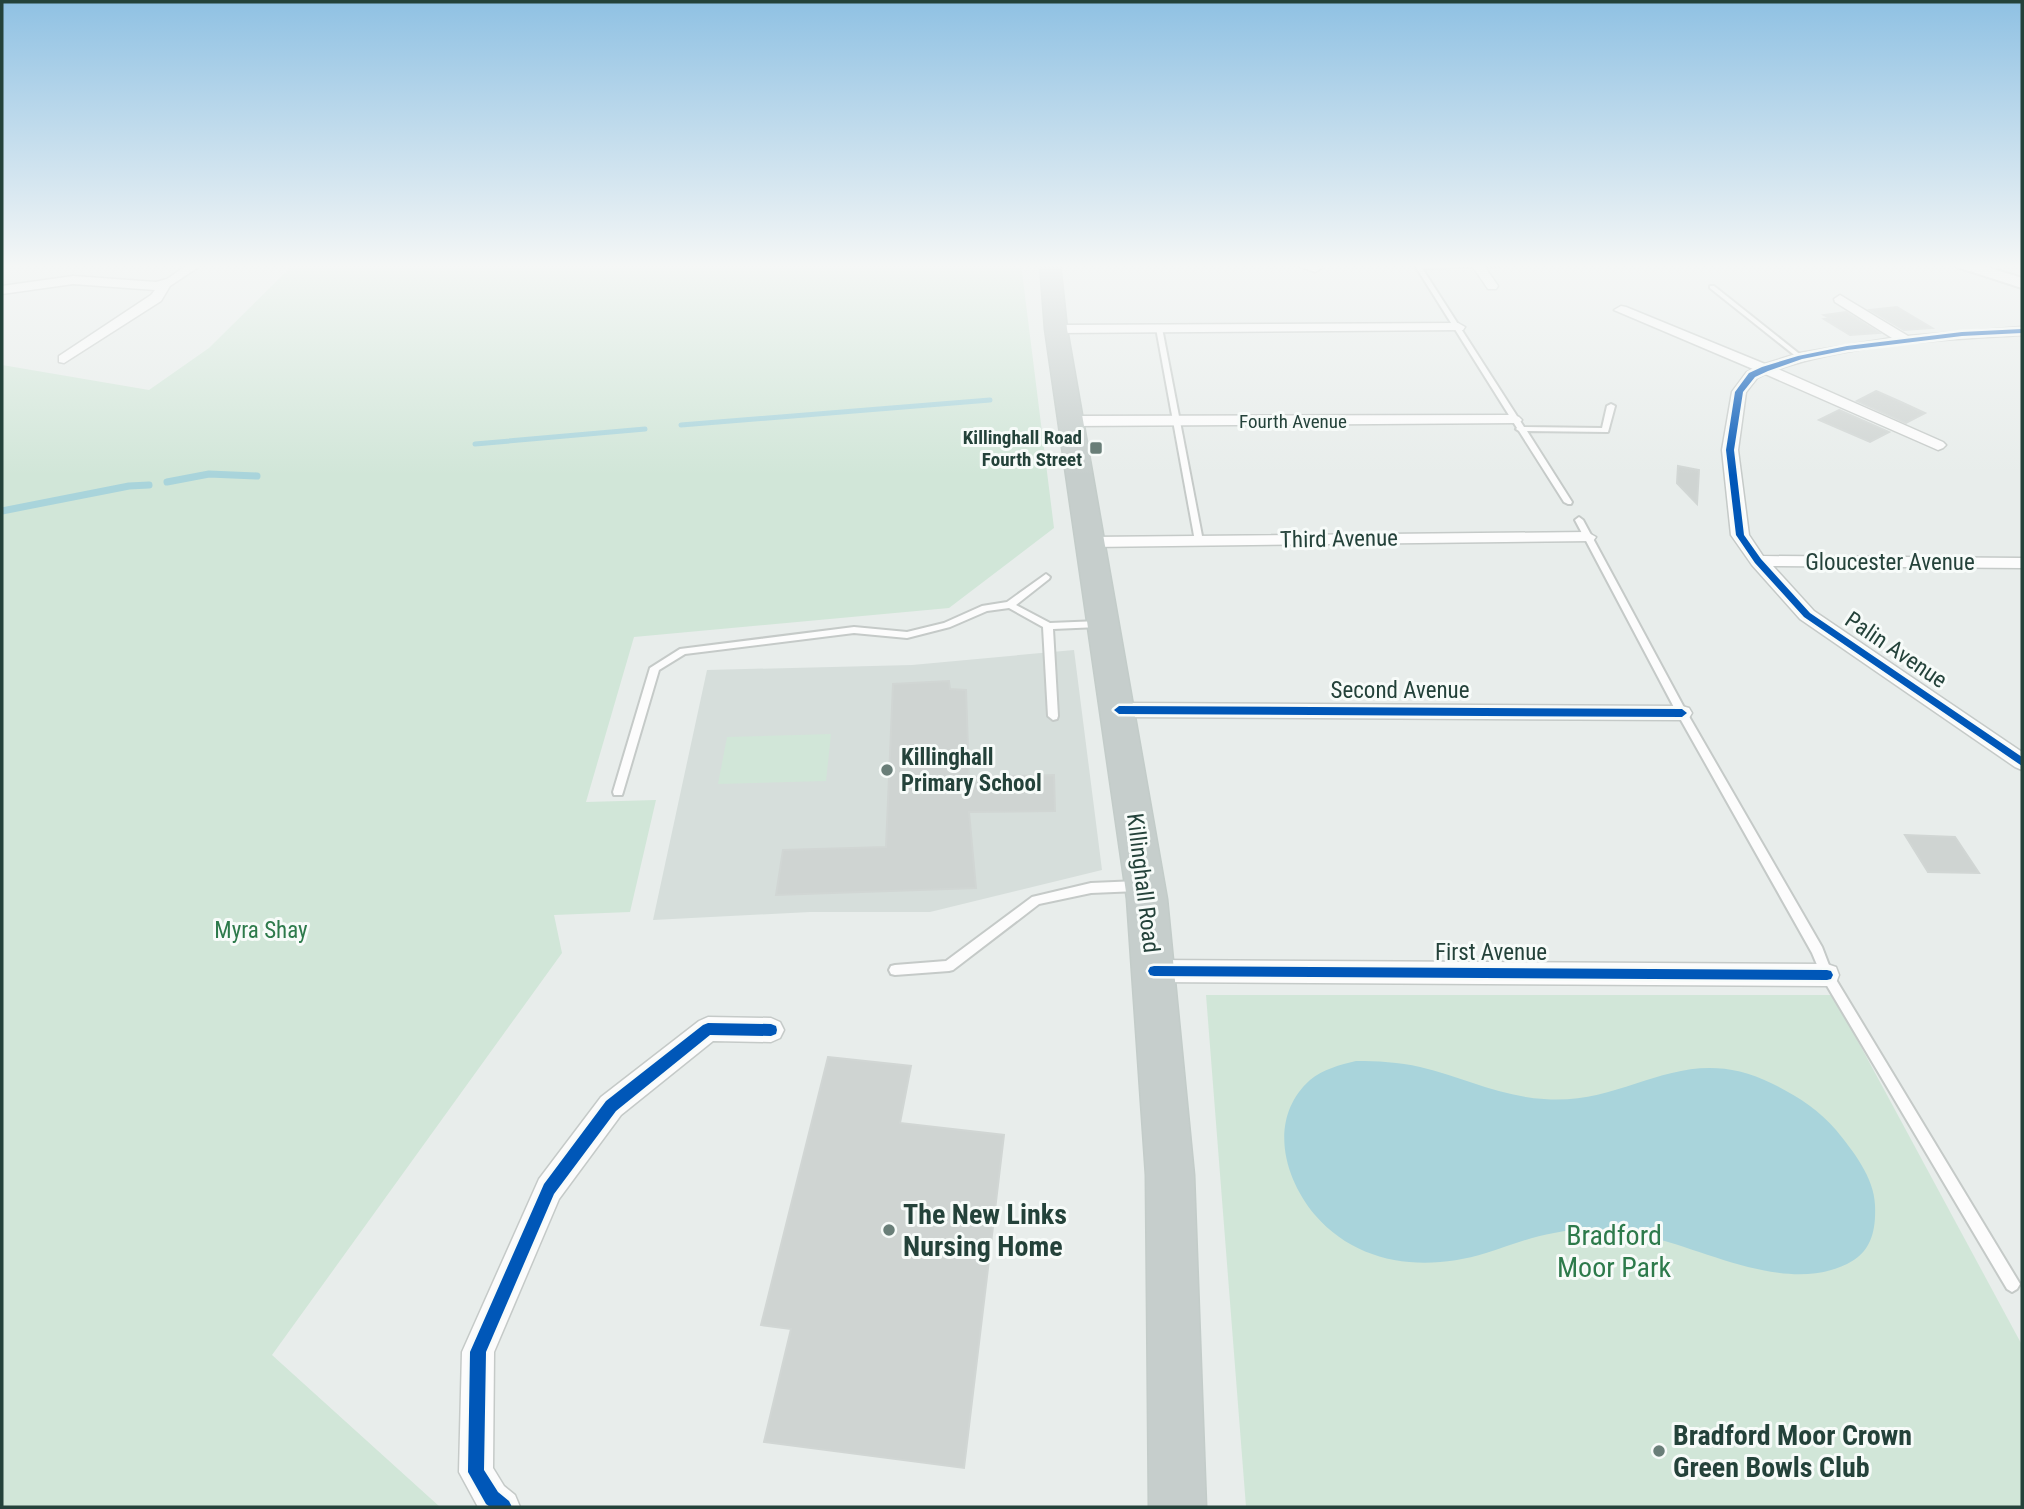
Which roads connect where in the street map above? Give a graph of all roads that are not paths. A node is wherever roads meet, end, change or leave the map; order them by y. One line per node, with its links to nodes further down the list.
1 (101, 334): 11 (street)
2 (1057, 334): 14 (highway, Killinghall Road)
3 (1160, 334): 15 (lane)
4 (1463, 334): 16 (lane)
5 (1681, 334): 12 (street)
6 (1772, 334): 10 (lane)
7 (1896, 334): 9 (street)
8 (1982, 334): 9 (street)
9 (1906, 341): 10 (street)
10 (1800, 357): 12 (street)
11 (64, 359)
12 (1765, 369): 17 (street); 23 (street, Palin Avenue)
13 (1611, 406): 16 (lane)
14 (1072, 421): 15 (street, Fourth Avenue); 22 (highway, Killinghall Road)
15 (1176, 421): 16 (street, Fourth Avenue); 21 (lane)
16 (1517, 425): 18 (lane)
17 (1938, 445)
18 (1568, 502)
19 (1578, 520): 20 (lane)
20 (1587, 537): 21 (street, Third Avenue); 30 (lane)
21 (1199, 541): 22 (street, Third Avenue)
22 (1091, 542): 27 (highway, Killinghall Road)
23 (1758, 561): 24 (street, Gloucester Avenue); 32 (street, Palin Avenue)
24 (2022, 563)
25 (1046, 577): 26 (lane)
26 (1010, 605): 28 (lane); 33 (lane)
27 (1105, 624): 28 (lane); 29 (highway, Killinghall Road)
28 (1048, 626): 31 (lane)
29 (1119, 710): 30 (street, Second Avenue); 34 (highway, Killinghall Road)
30 (1682, 713): 37 (lane)
31 (1053, 716)
32 (2022, 762)
33 (618, 792)
34 (1145, 886): 35 (lane); 36 (highway, Killinghall Road)
35 (895, 970)
36 (1154, 971): 37 (street, First Avenue); 41 (highway, Killinghall Road)
37 (1827, 975): 39 (lane)
38 (771, 1030): 40 (street)
39 (2012, 1284)
40 (503, 1507)
41 (1178, 1507)

